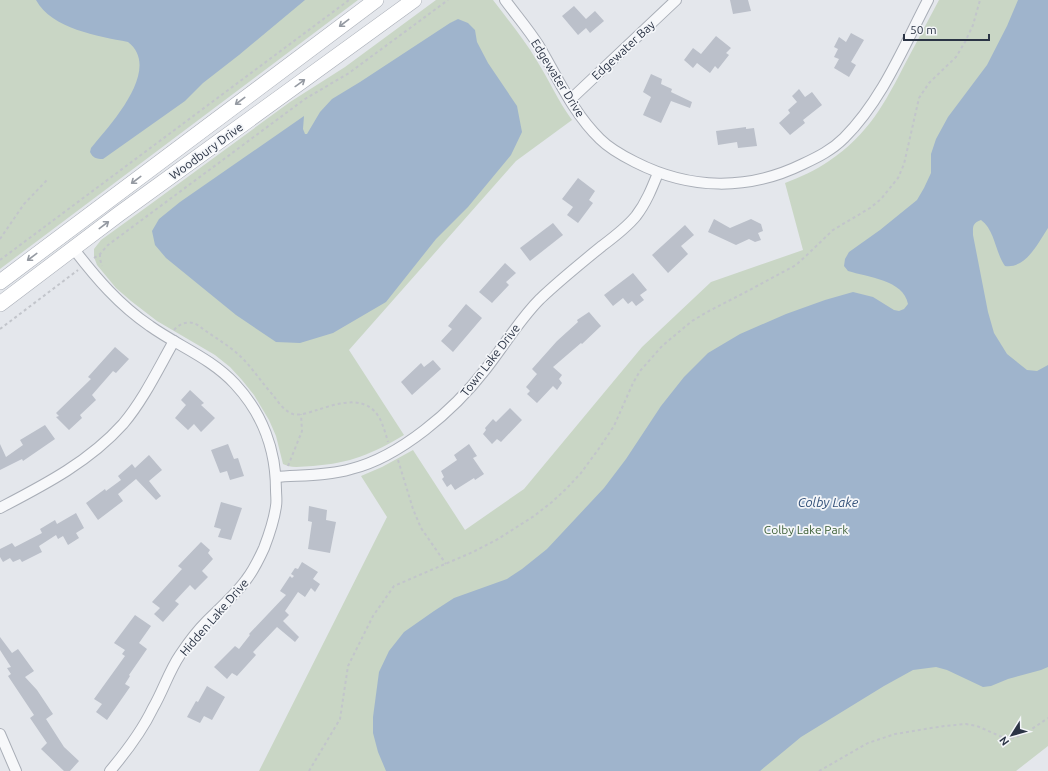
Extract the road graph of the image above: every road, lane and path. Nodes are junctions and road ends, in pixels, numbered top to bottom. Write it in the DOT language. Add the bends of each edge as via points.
graph roads {
  1 [pos="349,0"];
  2 [pos="376,0"];
  3 [pos="414,0"];
  4 [pos="448,0"];
  5 [pos="505,0"];
  6 [pos="676,0"];
  7 [pos="928,0"];
  8 [pos="980,0"];
  9 [pos="570,100"];
  10 [pos="658,173"];
  11 [pos="47,180"];
  12 [pos="0,239"];
  13 [pos="73,248"];
  14 [pos="0,260"];
  15 [pos="103,267"];
  16 [pos="72,273"];
  17 [pos="0,282"];
  18 [pos="0,304"];
  19 [pos="170,326"];
  20 [pos="0,329"];
  21 [pos="175,329"];
  22 [pos="171,339"];
  23 [pos="301,414"];
  24 [pos="388,441"];
  25 [pos="399,462"];
  26 [pos="276,477"];
  27 [pos="0,508"];
  28 [pos="446,564"];
  29 [pos="1048,718"];
  30 [pos="0,734"];
  31 [pos="16,771"];
  32 [pos="110,771"];
  33 [pos="309,771"];
  34 [pos="819,771"];
  1 -- 14 [label="path"];
  2 -- 17 [label="main road, Woodbury Drive, one-way"];
  13 -- 3 [label="main road, Woodbury Drive, one-way"];
  4 -- 15 [label="path" via="349,73 305,99 108,245 100,254"];
  5 -- 9 [label="street, Edgewater Drive" via="538,44"];
  6 -- 9 [label="street, Edgewater Bay"];
  7 -- 10 [label="street, Edgewater Drive" via="879,94 842,139 820,156 782,173 736,184 707,184"];
  8 -- 28 [label="path" via="973,25 956,57 929,82 919,98 904,164 898,178 881,199 833,230 796,265 692,321 662,346 633,382 614,426 581,473 567,488 534,516 498,539"];
  9 -- 10 [label="street, Edgewater Drive" via="601,139 621,155"];
  10 -- 26 [label="street, Town Lake Drive" via="646,202 635,217 537,302 470,389 424,430 394,451 351,470"];
  11 -- 12 [label="path" via="24,204"];
  13 -- 18 [label="main road, Woodbury Drive"];
  13 -- 22 [label="street, Hidden Lake Drive" via="97,279 121,303 151,328"];
  16 -- 20 [label="path"];
  19 -- 21 [label="path"];
  21 -- 22 [label="path"];
  21 -- 23 [label="path" via="187,323 200,326 238,354 284,408 294,414"];
  22 -- 26 [label="street, Hidden Lake Drive" via="216,367 249,401 268,437"];
  22 -- 27 [label="street" via="142,397 123,424 104,443 54,480"];
  23 -- 24 [label="path" via="338,403 362,404 376,413"];
  23 -- 26 [label="path" via="302,431 295,450 288,465"];
  25 -- 28 [label="path" via="421,528"];
  26 -- 32 [label="street, Hidden Lake Drive" via="276,506 270,533 260,557 247,580 189,641 138,735"];
  28 -- 33 [label="path" via="394,586 373,616 348,666 340,719"];
  29 -- 34 [label="path" via="1014,738 1002,737 966,724 895,734 868,743"];
  30 -- 31 [label="street"];
}
